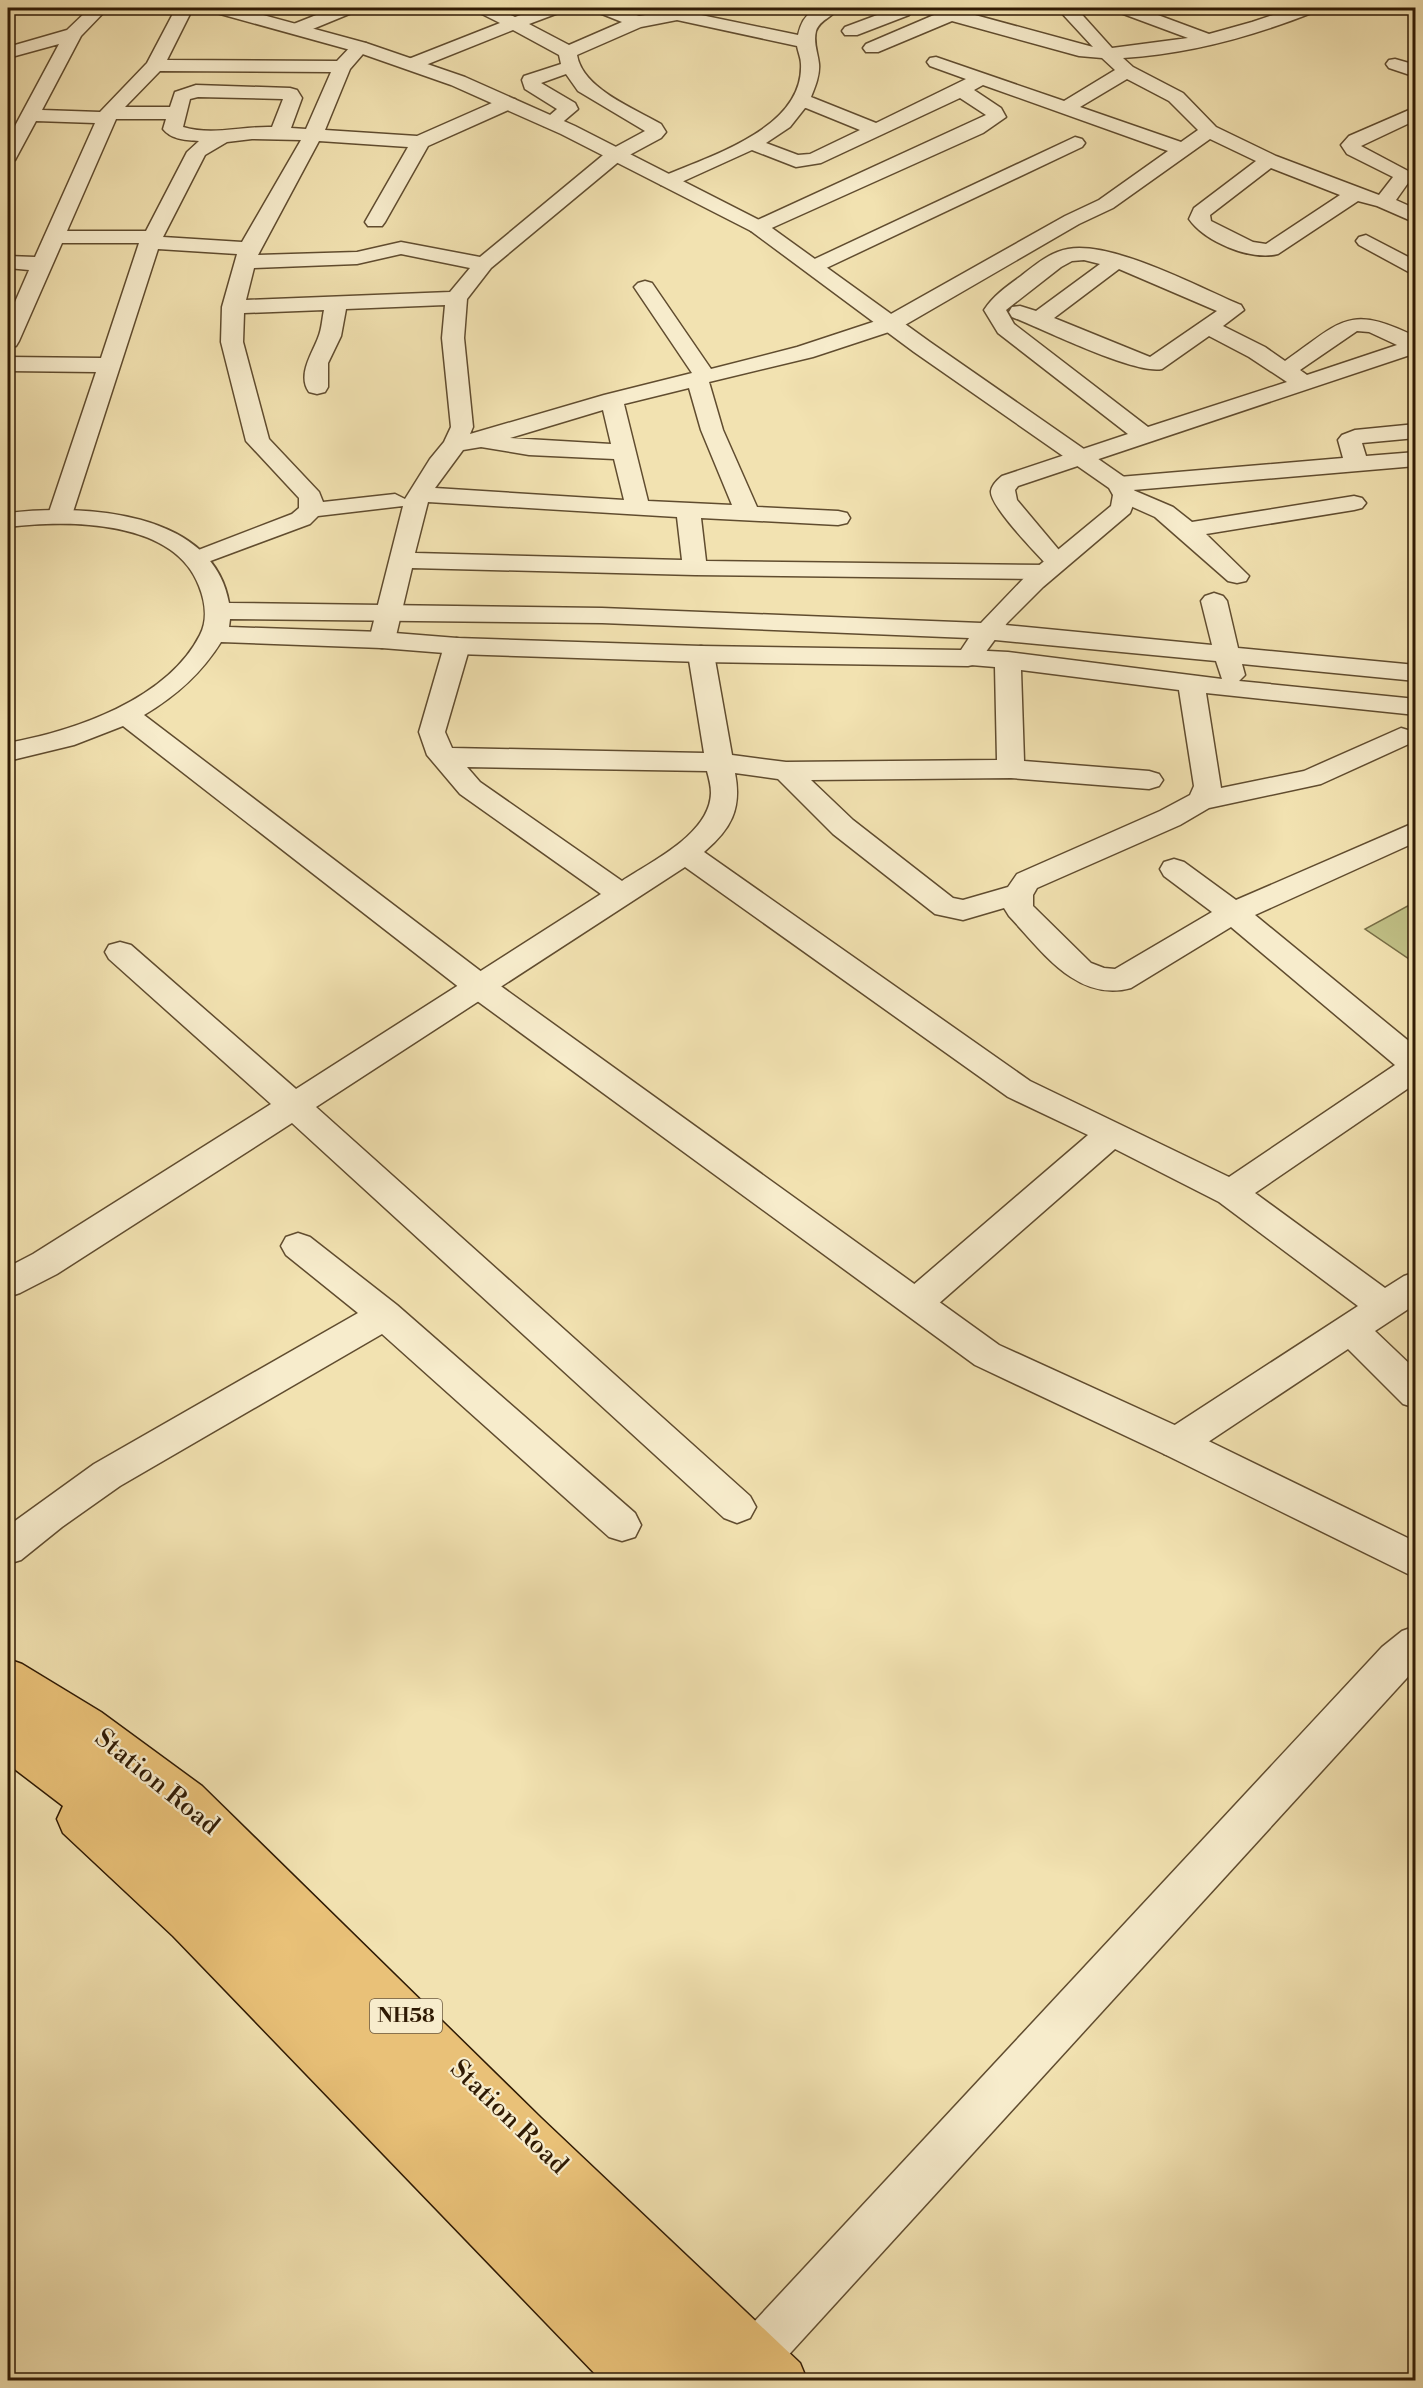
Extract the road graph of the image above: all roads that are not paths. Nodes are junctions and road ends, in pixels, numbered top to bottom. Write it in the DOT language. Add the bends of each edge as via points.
graph roads {
  1 [pos="99,8"];
  2 [pos="184,8"];
  3 [pos="219,8"];
  4 [pos="348,8"];
  5 [pos="484,8"];
  6 [pos="555,8"];
  7 [pos="603,8"];
  8 [pos="830,8"];
  9 [pos="914,8"];
  10 [pos="927,8"];
  11 [pos="1124,8"];
  12 [pos="1258,8"];
  13 [pos="1308,8"];
  14 [pos="1076,10"];
  15 [pos="744,11"];
  16 [pos="953,14"];
  17 [pos="1285,18"];
  18 [pos="637,22"];
  19 [pos="713,22"];
  20 [pos="517,24"];
  21 [pos="1108,26"];
  22 [pos="297,29"];
  23 [pos="851,31"];
  24 [pos="1129,33"];
  25 [pos="73,34"];
  26 [pos="1206,39"];
  27 [pos="805,42"];
  28 [pos="1171,46"];
  29 [pos="12,47"];
  30 [pos="360,47"];
  31 [pos="872,48"];
  32 [pos="1108,54"];
  33 [pos="568,59"];
  34 [pos="936,62"];
  35 [pos="412,64"];
  36 [pos="1395,64"];
  37 [pos="155,65"];
  38 [pos="342,67"];
  39 [pos="1127,71"];
  40 [pos="1416,72"];
  41 [pos="980,78"];
  42 [pos="961,90"];
  43 [pos="800,99"];
  44 [pos="508,103"];
  45 [pos="1065,108"];
  46 [pos="8,112"];
  47 [pos="176,113"];
  48 [pos="1416,113"];
  49 [pos="30,114"];
  50 [pos="108,115"];
  51 [pos="551,122"];
  52 [pos="877,130"];
  53 [pos="1209,131"];
  54 [pos="279,133"];
  55 [pos="313,135"];
  56 [pos="218,138"];
  57 [pos="420,142"];
  58 [pos="750,142"];
  59 [pos="1075,143"];
  60 [pos="1184,150"];
  61 [pos="615,155"];
  62 [pos="8,156"];
  63 [pos="1269,160"];
  64 [pos="1407,174"];
  65 [pos="668,181"];
  66 [pos="1355,194"];
  67 [pos="1384,202"];
  68 [pos="1416,217"];
  69 [pos="375,222"];
  70 [pos="758,227"];
  71 [pos="53,237"];
  72 [pos="151,239"];
  73 [pos="1366,241"];
  74 [pos="248,255"];
  75 [pos="8,262"];
  76 [pos="1116,262"];
  77 [pos="41,264"];
  78 [pos="484,264"];
  79 [pos="813,267"];
  80 [pos="1416,270"];
  81 [pos="645,287"];
  82 [pos="456,298"];
  83 [pos="336,303"];
  84 [pos="999,304"];
  85 [pos="233,307"];
  86 [pos="1038,319"];
  87 [pos="890,324"];
  88 [pos="1208,327"];
  89 [pos="8,341"];
  90 [pos="1416,346"];
  91 [pos="8,364"];
  92 [pos="109,365"];
  93 [pos="1295,376"];
  94 [pos="701,377"];
  95 [pos="317,387"];
  96 [pos="612,400"];
  97 [pos="1416,431"];
  98 [pos="1144,436"];
  99 [pos="479,440"];
  100 [pos="455,444"];
  101 [pos="625,452"];
  102 [pos="1080,457"];
  103 [pos="1415,459"];
  104 [pos="1356,464"];
  105 [pos="1122,490"];
  106 [pos="419,494"];
  107 [pos="395,501"];
  108 [pos="1354,504"];
  109 [pos="638,508"];
  110 [pos="688,509"];
  111 [pos="311,510"];
  112 [pos="747,512"];
  113 [pos="60,515"];
  114 [pos="838,518"];
  115 [pos="8,520"];
  116 [pos="1187,530"];
  117 [pos="197,559"];
  118 [pos="401,560"];
  119 [pos="1051,567"];
  120 [pos="695,568"];
  121 [pos="1237,576"];
  122 [pos="1214,601"];
  123 [pos="390,610"];
  124 [pos="216,622"];
  125 [pos="985,631"];
  126 [pos="382,640"];
  127 [pos="457,646"];
  128 [pos="701,654"];
  129 [pos="1227,655"];
  130 [pos="968,658"];
  131 [pos="1008,660"];
  132 [pos="1416,674"];
  133 [pos="1191,684"];
  134 [pos="1235,689"];
  135 [pos="1357,702"];
  136 [pos="1416,707"];
  137 [pos="127,716"];
  138 [pos="1408,742"];
  139 [pos="8,752"];
  140 [pos="441,755"];
  141 [pos="719,762"];
  142 [pos="1011,769"];
  143 [pos="786,771"];
  144 [pos="1149,780"];
  145 [pos="1201,801"];
  146 [pos="1416,831"];
  147 [pos="685,853"];
  148 [pos="1174,869"];
  149 [pos="1018,894"];
  150 [pos="622,895"];
  151 [pos="1233,913"];
  152 [pos="120,952"];
  153 [pos="480,987"];
  154 [pos="1416,1066"];
  155 [pos="293,1105"];
  156 [pos="1112,1133"];
  157 [pos="1232,1193"];
  158 [pos="298,1246"];
  159 [pos="8,1283"];
  160 [pos="1416,1286"];
  161 [pos="917,1302"];
  162 [pos="1385,1307"];
  163 [pos="385,1315"];
  164 [pos="1351,1330"];
  165 [pos="1416,1393"];
  166 [pos="1177,1443"];
  167 [pos="737,1507"];
  168 [pos="622,1525"];
  169 [pos="8,1548"];
  170 [pos="1416,1561"];
  171 [pos="1409,1659"];
  172 [pos="8,1677"];
  173 [pos="8,1707"];
  174 [pos="8,1741"];
  175 [pos="8,1766"];
  176 [pos="755,2372"];
  177 [pos="634,2380"];
  178 [pos="677,2380"];
  1 -- 25 [label="street"];
  2 -- 37 [label="street"];
  3 -- 22 [label="street"];
  4 -- 22 [label="street"];
  5 -- 20 [label="street"];
  6 -- 20 [label="street"];
  7 -- 18 [label="street"];
  8 -- 27 [label="street" via="816,14"];
  9 -- 23 [label="street"];
  10 -- 16 [label="street"];
  11 -- 26 [label="street"];
  12 -- 17 [label="street"];
  13 -- 17 [label="street"];
  14 -- 21 [label="street"];
  14 -- 32 [label="street"];
  15 -- 19 [label="street"];
  16 -- 31 [label="street"];
  16 -- 32 [label="street" via="1085,52"];
  17 -- 26 [label="street"];
  18 -- 19 [label="street" via="677,15"];
  18 -- 33 [label="street"];
  19 -- 27 [label="street"];
  20 -- 33 [label="street"];
  20 -- 35 [label="street"];
  22 -- 30 [label="street"];
  24 -- 28 [label="street"];
  25 -- 29 [label="street"];
  25 -- 49 [label="street"];
  26 -- 28 [label="street"];
  27 -- 43 [label="street" via="810,65"];
  28 -- 32 [label="street"];
  30 -- 35 [label="street"];
  30 -- 38 [label="street"];
  32 -- 39 [label="street"];
  33 -- 51 [label="street" via="530,83 568,106"];
  33 -- 61 [label="street" via="575,76 591,91 656,132"];
  34 -- 41 [label="street"];
  35 -- 44 [label="street"];
  36 -- 40 [label="street"];
  37 -- 38 [label="street"];
  37 -- 50 [label="street"];
  38 -- 55 [label="street"];
  39 -- 45 [label="street"];
  39 -- 53 [label="street" via="1176,96"];
  41 -- 42 [label="street"];
  41 -- 45 [label="street"];
  42 -- 52 [label="street"];
  42 -- 70 [label="street" via="997,117"];
  43 -- 52 [label="street"];
  43 -- 58 [label="street" via="792,114 774,130"];
  44 -- 51 [label="street"];
  44 -- 57 [label="street"];
  45 -- 60 [label="street"];
  46 -- 49 [label="street"];
  47 -- 50 [label="street"];
  47 -- 54 [label="street" via="182,96 190,92 287,93 292,98"];
  47 -- 56 [label="street" via="175,132"];
  48 -- 64 [label="street" via="1350,145"];
  49 -- 50 [label="street"];
  49 -- 62 [label="street"];
  50 -- 71 [label="street"];
  51 -- 61 [label="street"];
  52 -- 58 [label="street" via="805,161"];
  53 -- 60 [label="street"];
  53 -- 63 [label="street"];
  54 -- 55 [label="street"];
  54 -- 56 [label="street"];
  55 -- 57 [label="street"];
  55 -- 74 [label="street"];
  56 -- 72 [label="street" via="205,143 197,152"];
  57 -- 69 [label="street"];
  58 -- 65 [label="street"];
  59 -- 79 [label="street"];
  60 -- 87 [label="street" via="1106,204"];
  61 -- 65 [label="street"];
  61 -- 78 [label="street"];
  63 -- 66 [label="street"];
  63 -- 66 [label="street" via="1201,212 1199,219 1204,225 1253,249 1271,250"];
  64 -- 67 [label="street"];
  65 -- 70 [label="street"];
  66 -- 67 [label="street"];
  67 -- 68 [label="street"];
  70 -- 79 [label="street"];
  71 -- 72 [label="street"];
  71 -- 77 [label="street"];
  72 -- 74 [label="street"];
  72 -- 92 [label="street"];
  73 -- 80 [label="street"];
  74 -- 78 [label="street" via="357,258 401,248"];
  74 -- 85 [label="street"];
  75 -- 77 [label="street"];
  76 -- 84 [label="street" via="1090,254 1068,255"];
  76 -- 86 [label="street"];
  76 -- 88 [label="street" via="1233,310"];
  77 -- 89 [label="street"];
  78 -- 82 [label="street"];
  79 -- 87 [label="street"];
  81 -- 94 [label="street"];
  82 -- 83 [label="street"];
  82 -- 100 [label="street" via="453,338 462,426"];
  83 -- 85 [label="street"];
  83 -- 95 [label="street" via="330,336 317,363"];
  84 -- 86 [label="street"];
  84 -- 98 [label="street" via="995,310 1006,328"];
  85 -- 111 [label="street" via="232,342 258,441 311,497"];
  86 -- 88 [label="street" via="1147,364 1154,364"];
  87 -- 94 [label="street" via="805,352"];
  87 -- 102 [label="street"];
  88 -- 93 [label="street"];
  90 -- 93 [label="street"];
  90 -- 93 [label="street" via="1379,328 1359,324"];
  91 -- 92 [label="street"];
  92 -- 113 [label="street"];
  93 -- 98 [label="street"];
  94 -- 96 [label="street"];
  94 -- 112 [label="street" via="712,430"];
  96 -- 99 [label="street"];
  96 -- 101 [label="street"];
  97 -- 104 [label="street" via="1355,437 1349,444"];
  98 -- 102 [label="street"];
  99 -- 100 [label="street"];
  99 -- 101 [label="street" via="529,448"];
  100 -- 106 [label="street"];
  101 -- 109 [label="street"];
  102 -- 105 [label="street"];
  102 -- 119 [label="street" via="1010,481 1001,493"];
  103 -- 104 [label="street"];
  104 -- 105 [label="street"];
  105 -- 116 [label="street" via="1164,512"];
  105 -- 119 [label="street" via="1122,508"];
  106 -- 109 [label="street"];
  106 -- 118 [label="street"];
  107 -- 111 [label="street"];
  108 -- 116 [label="street"];
  109 -- 110 [label="street"];
  110 -- 112 [label="street"];
  110 -- 120 [label="street"];
  111 -- 117 [label="street" via="301,519"];
  112 -- 114 [label="street"];
  113 -- 115 [label="street"];
  113 -- 117 [label="street" via="116,520 163,535"];
  116 -- 121 [label="street"];
  117 -- 124 [label="street" via="214,583"];
  118 -- 120 [label="street"];
  118 -- 123 [label="street"];
  119 -- 120 [label="street"];
  119 -- 125 [label="street"];
  122 -- 129 [label="street"];
  123 -- 124 [label="street"];
  123 -- 125 [label="street" via="703,618"];
  123 -- 126 [label="street"];
  124 -- 126 [label="street"];
  124 -- 137 [label="street" via="182,678"];
  125 -- 129 [label="street"];
  125 -- 130 [label="street"];
  126 -- 127 [label="street"];
  127 -- 128 [label="street"];
  127 -- 140 [label="street" via="432,732"];
  128 -- 130 [label="street"];
  128 -- 141 [label="street"];
  129 -- 132 [label="street"];
  129 -- 134 [label="street"];
  130 -- 131 [label="street"];
  131 -- 133 [label="street"];
  131 -- 142 [label="street"];
  133 -- 134 [label="street"];
  133 -- 145 [label="street" via="1208,786"];
  134 -- 135 [label="street"];
  135 -- 136 [label="street"];
  135 -- 138 [label="street"];
  137 -- 139 [label="street" via="61,740"];
  137 -- 153 [label="street"];
  138 -- 145 [label="street" via="1311,778"];
  140 -- 141 [label="street"];
  140 -- 150 [label="street" via="470,788"];
  141 -- 143 [label="street"];
  141 -- 147 [label="street" via="726,793 722,815"];
  142 -- 143 [label="street"];
  142 -- 144 [label="street"];
  143 -- 149 [label="street" via="843,827 945,907 963,910"];
  145 -- 149 [label="street" via="1027,881"];
  146 -- 151 [label="street"];
  147 -- 150 [label="street"];
  147 -- 156 [label="street" via="1018,1089"];
  148 -- 151 [label="street"];
  149 -- 151 [label="street" via="1019,909 1080,971 1102,980 1120,980"];
  150 -- 153 [label="street"];
  151 -- 154 [label="street"];
  152 -- 155 [label="street"];
  153 -- 155 [label="street"];
  153 -- 161 [label="street"];
  154 -- 157 [label="street"];
  155 -- 159 [label="street" via="45,1264"];
  155 -- 167 [label="street"];
  156 -- 157 [label="street"];
  156 -- 161 [label="street"];
  157 -- 162 [label="street"];
  158 -- 163 [label="street"];
  160 -- 162 [label="street"];
  161 -- 166 [label="street" via="987,1355"];
  162 -- 164 [label="street"];
  163 -- 168 [label="street"];
  163 -- 169 [label="street" via="107,1475"];
  164 -- 165 [label="street"];
  164 -- 166 [label="street"];
  166 -- 170 [label="street"];
  171 -- 176 [label="street"];
  172 -- 176 [label="highway, Station Road / NH58" via="87,1725 188,1800 525,2134"];
  173 -- 176 [label="highway" via="93,1764 199,1848 544,2190"];
  174 -- 178 [label="highway" via="149,1851 192,1890 529,2223"];
  175 -- 177 [label="highway" via="77,1818 188,1921"];
}
